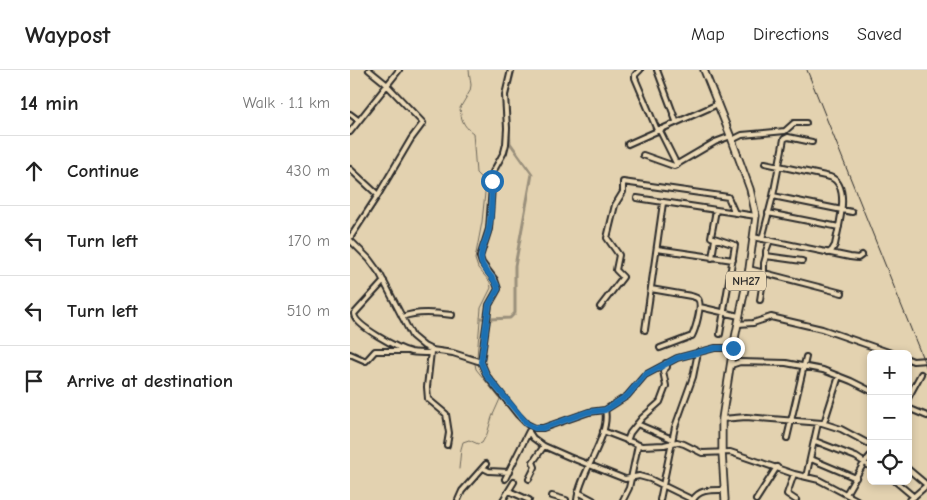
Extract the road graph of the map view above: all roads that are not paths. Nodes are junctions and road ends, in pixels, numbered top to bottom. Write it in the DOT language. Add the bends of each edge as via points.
graph roads {
  1 [pos="369,70"];
  2 [pos="399,70"];
  3 [pos="510,70"];
  4 [pos="640,70"];
  5 [pos="657,70"];
  6 [pos="704,70"];
  7 [pos="386,85"];
  8 [pos="718,104"];
  9 [pos="350,114"];
  10 [pos="358,120"];
  11 [pos="676,121"];
  12 [pos="806,123"];
  13 [pos="658,129"];
  14 [pos="350,132"];
  15 [pos="732,138"];
  16 [pos="812,142"];
  17 [pos="628,144"];
  18 [pos="643,155"];
  19 [pos="765,163"];
  20 [pos="677,166"];
  21 [pos="779,166"];
  22 [pos="350,169"];
  23 [pos="378,195"];
  24 [pos="773,196"];
  25 [pos="637,198"];
  26 [pos="663,203"];
  27 [pos="716,210"];
  28 [pos="841,211"];
  29 [pos="852,212"];
  30 [pos="735,213"];
  31 [pos="768,213"];
  32 [pos="756,216"];
  33 [pos="839,227"];
  34 [pos="753,237"];
  35 [pos="762,238"];
  36 [pos="350,239"];
  37 [pos="715,239"];
  38 [pos="770,240"];
  39 [pos="657,249"];
  40 [pos="828,253"];
  41 [pos="862,255"];
  42 [pos="766,256"];
  43 [pos="712,258"];
  44 [pos="733,260"];
  45 [pos="802,261"];
  46 [pos="748,270"];
  47 [pos="764,274"];
  48 [pos="384,281"];
  49 [pos="651,289"];
  50 [pos="842,294"];
  51 [pos="760,300"];
  52 [pos="600,307"];
  53 [pos="700,307"];
  54 [pos="724,313"];
  55 [pos="452,315"];
  56 [pos="402,316"];
  57 [pos="739,316"];
  58 [pos="738,324"];
  59 [pos="645,330"];
  60 [pos="720,334"];
  61 [pos="660,348"];
  62 [pos="733,348"];
  63 [pos="882,350"];
  64 [pos="408,351"];
  65 [pos="431,352"];
  66 [pos="698,352"];
  67 [pos="350,354"];
  68 [pos="806,357"];
  69 [pos="912,360"];
  70 [pos="927,360"];
  71 [pos="479,361"];
  72 [pos="666,363"];
  73 [pos="731,365"];
  74 [pos="804,366"];
  75 [pos="922,374"];
  76 [pos="839,376"];
  77 [pos="867,389"];
  78 [pos="910,395"];
  79 [pos="605,410"];
  80 [pos="912,410"];
  81 [pos="927,416"];
  82 [pos="722,419"];
  83 [pos="791,420"];
  84 [pos="818,422"];
  85 [pos="824,423"];
  86 [pos="637,424"];
  87 [pos="532,426"];
  88 [pos="603,431"];
  89 [pos="528,432"];
  90 [pos="787,438"];
  91 [pos="672,440"];
  92 [pos="627,441"];
  93 [pos="815,441"];
  94 [pos="867,443"];
  95 [pos="447,444"];
  96 [pos="638,445"];
  97 [pos="544,446"];
  98 [pos="722,452"];
  99 [pos="811,459"];
  100 [pos="867,460"];
  101 [pos="864,463"];
  102 [pos="590,464"];
  103 [pos="867,465"];
  104 [pos="777,467"];
  105 [pos="509,472"];
  106 [pos="912,472"];
  107 [pos="794,474"];
  108 [pos="806,477"];
  109 [pos="630,478"];
  110 [pos="856,478"];
  111 [pos="529,479"];
  112 [pos="505,480"];
  113 [pos="514,482"];
  114 [pos="899,485"];
  115 [pos="927,485"];
  116 [pos="664,486"];
  117 [pos="724,490"];
  118 [pos="509,491"];
  119 [pos="578,492"];
  120 [pos="846,494"];
  121 [pos="552,496"];
  122 [pos="914,497"];
  123 [pos="458,500"];
  124 [pos="503,500"];
  125 [pos="529,500"];
  126 [pos="566,500"];
  127 [pos="577,500"];
  128 [pos="592,500"];
  129 [pos="623,500"];
  130 [pos="660,500"];
  131 [pos="693,500"];
  132 [pos="725,500"];
  133 [pos="756,500"];
  134 [pos="796,500"];
  135 [pos="857,500"];
  136 [pos="910,500"];
  1 -- 7 [label="street"];
  2 -- 7 [label="street"];
  3 -- 71 [label="street" via="504,95 506,144 494,172 489,229 480,257 498,289 489,305"];
  4 -- 13 [label="street" via="635,78"];
  5 -- 11 [label="street"];
  6 -- 8 [label="highway, NH27"];
  7 -- 10 [label="street"];
  7 -- 23 [label="street" via="423,123"];
  8 -- 11 [label="street"];
  8 -- 15 [label="highway, NH27"];
  9 -- 10 [label="street"];
  10 -- 14 [label="street"];
  11 -- 13 [label="street"];
  12 -- 15 [label="street" via="794,123 785,131"];
  13 -- 17 [label="street"];
  13 -- 20 [label="street"];
  15 -- 20 [label="street" via="715,142"];
  15 -- 32 [label="highway, NH27"];
  16 -- 21 [label="street" via="785,138"];
  18 -- 20 [label="street"];
  19 -- 21 [label="street"];
  21 -- 24 [label="street"];
  21 -- 28 [label="street" via="836,179 843,195"];
  22 -- 23 [label="street"];
  23 -- 36 [label="street"];
  24 -- 28 [label="street"];
  24 -- 31 [label="street"];
  25 -- 26 [label="street"];
  26 -- 27 [label="street"];
  26 -- 39 [label="street"];
  27 -- 30 [label="street"];
  27 -- 37 [label="street" via="711,235"];
  28 -- 29 [label="street"];
  28 -- 33 [label="street"];
  30 -- 32 [label="street"];
  30 -- 52 [label="street" via="728,197 623,182 623,192 607,238 619,256 616,270 623,277"];
  31 -- 33 [label="street"];
  31 -- 35 [label="street"];
  32 -- 34 [label="highway, NH27"];
  33 -- 40 [label="street" via="834,248"];
  34 -- 35 [label="street"];
  34 -- 46 [label="highway, NH27"];
  35 -- 38 [label="street"];
  36 -- 48 [label="street"];
  37 -- 43 [label="street"];
  37 -- 44 [label="street" via="735,245"];
  38 -- 40 [label="street"];
  38 -- 42 [label="street"];
  39 -- 43 [label="street"];
  39 -- 49 [label="street"];
  40 -- 41 [label="street" via="858,258"];
  42 -- 45 [label="street"];
  42 -- 47 [label="street"];
  43 -- 44 [label="street"];
  44 -- 54 [label="street"];
  46 -- 47 [label="street"];
  46 -- 57 [label="highway, NH27"];
  47 -- 50 [label="street"];
  47 -- 51 [label="street"];
  48 -- 56 [label="street"];
  48 -- 64 [label="street" via="354,317 370,332"];
  49 -- 53 [label="street" via="696,297"];
  49 -- 59 [label="street"];
  53 -- 54 [label="street"];
  53 -- 61 [label="street" via="692,336"];
  54 -- 57 [label="street"];
  54 -- 60 [label="street"];
  55 -- 56 [label="street" via="411,313"];
  56 -- 65 [label="street" via="412,336"];
  57 -- 58 [label="highway, NH27"];
  58 -- 62 [label="highway, NH27"];
  58 -- 63 [label="street" via="771,317 822,329"];
  62 -- 66 [label="street"];
  62 -- 73 [label="highway, NH27"];
  64 -- 65 [label="street"];
  64 -- 67 [label="street" via="375,351 366,361"];
  65 -- 71 [label="street" via="453,353"];
  65 -- 95 [label="street" via="428,399 446,414"];
  66 -- 72 [label="street"];
  66 -- 91 [label="street"];
  68 -- 74 [label="street"];
  69 -- 70 [label="street"];
  71 -- 87 [label="street" via="518,415"];
  72 -- 79 [label="street" via="645,375 627,396"];
  72 -- 86 [label="street" via="663,371 666,386 660,402"];
  73 -- 74 [label="street" via="740,362"];
  73 -- 82 [label="highway, NH27"];
  74 -- 76 [label="street"];
  74 -- 83 [label="street"];
  75 -- 78 [label="street"];
  76 -- 77 [label="street"];
  76 -- 85 [label="street"];
  79 -- 87 [label="street" via="588,412 543,428"];
  79 -- 88 [label="street" via="607,419"];
  80 -- 81 [label="street"];
  82 -- 83 [label="street"];
  82 -- 98 [label="highway, NH27"];
  83 -- 84 [label="street"];
  83 -- 90 [label="street"];
  84 -- 85 [label="street"];
  84 -- 93 [label="street"];
  85 -- 94 [label="street" via="841,428"];
  86 -- 91 [label="street"];
  86 -- 92 [label="street"];
  87 -- 89 [label="street"];
  88 -- 92 [label="street"];
  88 -- 102 [label="street"];
  89 -- 97 [label="street"];
  89 -- 105 [label="street"];
  91 -- 96 [label="street" via="664,445"];
  91 -- 98 [label="street" via="702,454"];
  91 -- 116 [label="street"];
  92 -- 96 [label="street"];
  93 -- 99 [label="street"];
  93 -- 101 [label="street"];
  96 -- 109 [label="street"];
  97 -- 102 [label="street"];
  97 -- 111 [label="street" via="533,462 535,467"];
  98 -- 104 [label="street"];
  98 -- 117 [label="highway, NH27"];
  99 -- 108 [label="street"];
  99 -- 110 [label="street"];
  100 -- 101 [label="street"];
  101 -- 103 [label="street"];
  101 -- 110 [label="street"];
  102 -- 109 [label="street" via="619,477"];
  102 -- 119 [label="street"];
  104 -- 107 [label="street"];
  104 -- 133 [label="street"];
  105 -- 112 [label="street"];
  105 -- 123 [label="street" via="489,471 484,466"];
  106 -- 115 [label="street"];
  107 -- 108 [label="street"];
  107 -- 134 [label="street" via="787,494"];
  108 -- 120 [label="street"];
  109 -- 116 [label="street" via="639,476"];
  109 -- 129 [label="street"];
  110 -- 120 [label="street"];
  113 -- 118 [label="street"];
  114 -- 122 [label="street"];
  115 -- 122 [label="street"];
  116 -- 130 [label="street"];
  116 -- 131 [label="street"];
  117 -- 131 [label="street" via="700,492"];
  117 -- 132 [label="highway, NH27"];
  118 -- 124 [label="street"];
  118 -- 125 [label="street"];
  119 -- 127 [label="street"];
  119 -- 128 [label="street"];
  120 -- 135 [label="street"];
  121 -- 126 [label="street"];
  122 -- 136 [label="street"];
}
